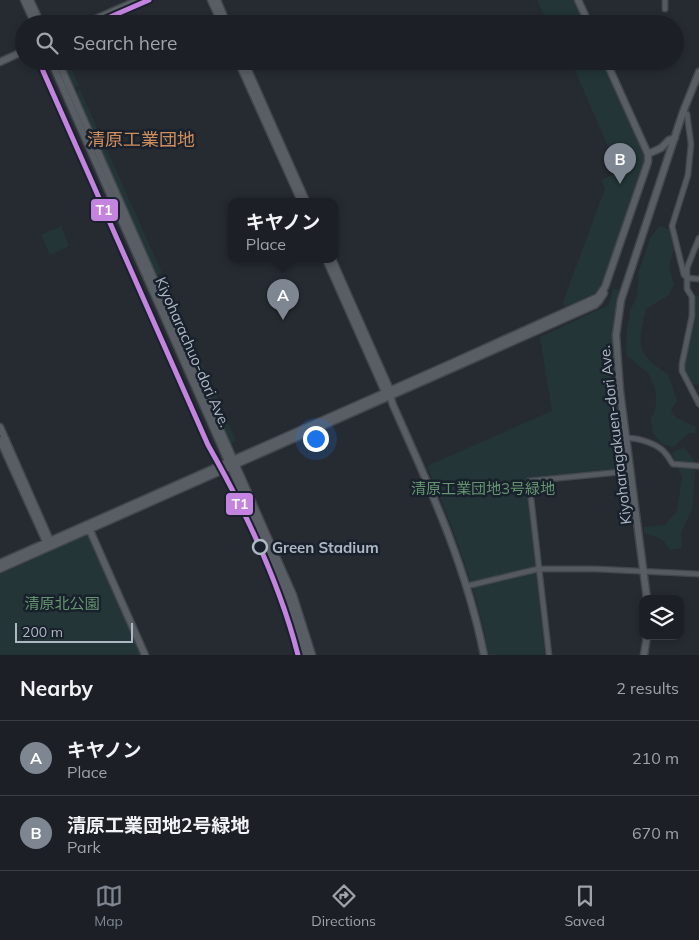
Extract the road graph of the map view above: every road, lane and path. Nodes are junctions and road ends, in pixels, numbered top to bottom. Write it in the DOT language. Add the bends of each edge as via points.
graph roads {
  1 [pos="24,0"];
  2 [pos="30,0"];
  3 [pos="139,0"];
  4 [pos="211,0"];
  5 [pos="218,0"];
  6 [pos="578,0"];
  7 [pos="665,0"];
  8 [pos="665,8"];
  9 [pos="31,15"];
  10 [pos="37,15"];
  11 [pos="105,15"];
  12 [pos="218,15"];
  13 [pos="224,15"];
  14 [pos="585,15"];
  15 [pos="15,55"];
  16 [pos="0,62"];
  17 [pos="55,70"];
  18 [pos="62,70"];
  19 [pos="242,70"];
  20 [pos="248,70"];
  21 [pos="610,70"];
  22 [pos="699,72"];
  23 [pos="683,112"];
  24 [pos="675,138"];
  25 [pos="648,154"];
  26 [pos="300,198"];
  27 [pos="305,198"];
  28 [pos="699,238"];
  29 [pos="328,263"];
  30 [pos="334,263"];
  31 [pos="688,278"];
  32 [pos="699,279"];
  33 [pos="388,392"];
  34 [pos="699,404"];
  35 [pos="0,427"];
  36 [pos="627,438"];
  37 [pos="0,440"];
  38 [pos="233,463"];
  39 [pos="699,466"];
  40 [pos="631,471"];
  41 [pos="88,527"];
  42 [pos="49,544"];
  43 [pos="0,563"];
  44 [pos="0,569"];
  45 [pos="538,569"];
  46 [pos="645,571"];
  47 [pos="699,574"];
  48 [pos="467,586"];
  49 [pos="647,595"];
  50 [pos="646,640"];
  51 [pos="145,655"];
  52 [pos="306,655"];
  53 [pos="312,655"];
  54 [pos="484,655"];
  55 [pos="549,655"];
  56 [pos="644,655"];
  1 -- 9 [label="street"];
  2 -- 10 [label="street"];
  3 -- 11 [label="street"];
  4 -- 12 [label="street"];
  5 -- 13 [label="street"];
  6 -- 14 [label="street"];
  7 -- 8 [label="street"];
  15 -- 16 [label="street"];
  17 -- 38 [label="street, Kiyoharachuo-dori Ave."];
  18 -- 38 [label="street, Kiyoharachuo-dori Ave."];
  19 -- 26 [label="street"];
  20 -- 27 [label="street"];
  21 -- 25 [label="street"];
  22 -- 23 [label="street, Kiyoharagakuen-dori Ave."];
  23 -- 24 [label="street, Kiyoharagakuen-dori Ave."];
  23 -- 31 [label="street" via="687,114 691,144 686,183 672,226 684,275"];
  24 -- 25 [label="street"];
  24 -- 36 [label="street, Kiyoharagakuen-dori Ave." via="622,300 616,335"];
  25 -- 33 [label="street" via="601,299 595,305"];
  28 -- 31 [label="street" via="687,268"];
  29 -- 33 [label="street"];
  30 -- 33 [label="street"];
  31 -- 32 [label="street"];
  31 -- 34 [label="street" via="692,316 682,371"];
  33 -- 38 [label="street"];
  33 -- 48 [label="street" via="447,527"];
  35 -- 42 [label="street"];
  36 -- 39 [label="street" via="659,448 673,464"];
  36 -- 40 [label="street, Kiyoharagakuen-dori Ave."];
  37 -- 42 [label="street"];
  38 -- 41 [label="street"];
  38 -- 52 [label="street, Kiyoharachuo-dori Ave." via="289,599"];
  38 -- 53 [label="street, Kiyoharachuo-dori Ave." via="293,595"];
  40 -- 45 [label="street" via="528,481"];
  40 -- 46 [label="street, Kiyoharagakuen-dori Ave."];
  41 -- 42 [label="street"];
  41 -- 51 [label="street"];
  42 -- 43 [label="street"];
  42 -- 44 [label="street"];
  45 -- 46 [label="street"];
  45 -- 48 [label="street"];
  45 -- 55 [label="street"];
  46 -- 47 [label="street"];
  46 -- 49 [label="street, Kiyoharagakuen-dori Ave."];
  48 -- 54 [label="street"];
  50 -- 56 [label="street"];
}
